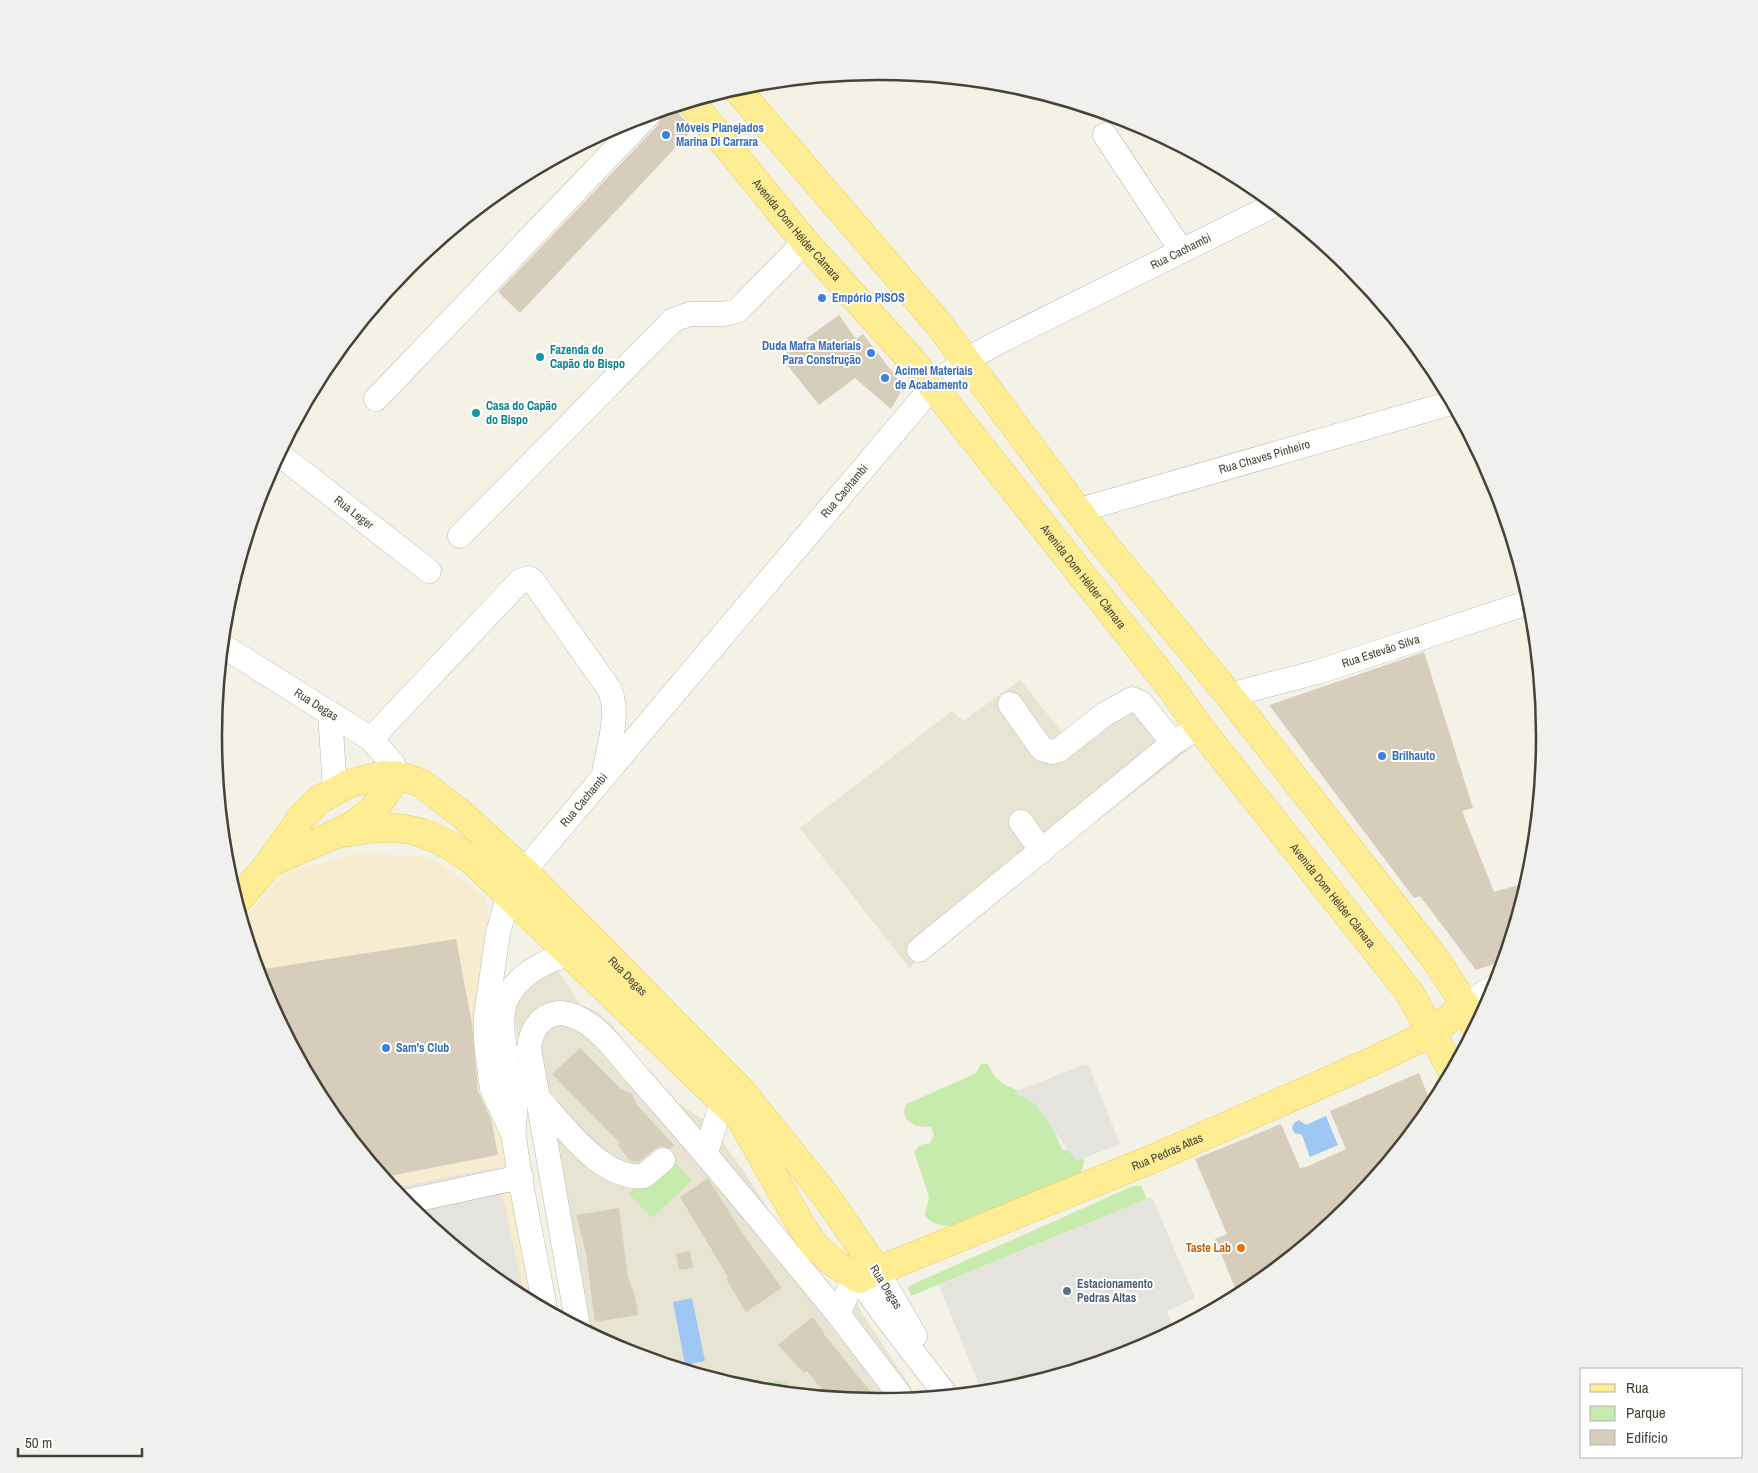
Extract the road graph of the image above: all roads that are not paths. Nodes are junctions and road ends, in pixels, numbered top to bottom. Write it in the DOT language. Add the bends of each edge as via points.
graph roads {
  1 [pos="742,95"];
  2 [pos="695,107"];
  3 [pos="637,127"];
  4 [pos="1106,135"];
  5 [pos="1267,207"];
  6 [pos="805,242"];
  7 [pos="1181,250"];
  8 [pos="966,360"];
  9 [pos="933,386"];
  10 [pos="376,399"];
  11 [pos="1446,405"];
  12 [pos="284,458"];
  13 [pos="1028,505"];
  14 [pos="1080,510"];
  15 [pos="460,536"];
  16 [pos="429,571"];
  17 [pos="1522,605"];
  18 [pos="228,649"];
  19 [pos="1169,685"];
  20 [pos="1229,696"];
  21 [pos="1010,704"];
  22 [pos="1143,706"];
  23 [pos="330,713"];
  24 [pos="1199,727"];
  25 [pos="371,739"];
  26 [pos="1173,743"];
  27 [pos="396,775"];
  28 [pos="604,776"];
  29 [pos="334,790"];
  30 [pos="1021,822"];
  31 [pos="333,835"];
  32 [pos="1042,851"];
  33 [pos="268,865"];
  34 [pos="524,871"];
  35 [pos="242,894"];
  36 [pos="509,894"];
  37 [pos="919,950"];
  38 [pos="570,953"];
  39 [pos="1470,1016"];
  40 [pos="1433,1032"];
  41 [pos="1449,1064"];
  42 [pos="538,1098"];
  43 [pos="722,1102"];
  44 [pos="514,1134"];
  45 [pos="704,1150"];
  46 [pos="662,1160"];
  47 [pos="521,1177"];
  48 [pos="414,1200"];
  49 [pos="868,1276"];
  50 [pos="543,1300"];
  51 [pos="838,1314"];
  52 [pos="577,1319"];
  53 [pos="943,1390"];
  54 [pos="898,1393"];
  1 -- 8 [label="main road"];
  2 -- 6 [label="main road, Avenida Dom Hélder Câmara"];
  3 -- 10 [label="street"];
  4 -- 7 [label="street"];
  5 -- 7 [label="street, Rua Cachambi"];
  6 -- 9 [label="main road, Avenida Dom Hélder Câmara"];
  6 -- 15 [label="street" via="737,311 690,314 673,320"];
  7 -- 8 [label="street, Rua Cachambi"];
  8 -- 9 [label="street, Rua Cachambi"];
  8 -- 14 [label="main road"];
  9 -- 13 [label="main road, Avenida Dom Hélder Câmara"];
  9 -- 28 [label="street, Rua Cachambi"];
  11 -- 14 [label="street, Rua Chaves Pinheiro"];
  12 -- 16 [label="street, Rua Leger"];
  13 -- 14 [label="main road" via="1040,514 1052,516"];
  13 -- 19 [label="main road, Avenida Dom Hélder Câmara"];
  14 -- 20 [label="main road" via="1097,536"];
  17 -- 20 [label="street, Rua Estevão Silva" via="1318,672"];
  18 -- 23 [label="street, Rua Degas"];
  19 -- 22 [label="street"];
  19 -- 24 [label="main road, Avenida Dom Hélder Câmara"];
  20 -- 39 [label="main road" via="1436,960"];
  21 -- 22 [label="street" via="1042,749 1052,752 1127,701 1132,699"];
  22 -- 26 [label="street"];
  23 -- 25 [label="street, Rua Degas"];
  23 -- 29 [label="street"];
  24 -- 26 [label="street"];
  24 -- 40 [label="main road, Avenida Dom Hélder Câmara" via="1409,992"];
  25 -- 27 [label="street, Rua Degas" via="393,764"];
  25 -- 28 [label="street" via="520,581 529,578 610,690 614,722"];
  26 -- 32 [label="street"];
  27 -- 29 [label="main road" via="361,779"];
  27 -- 31 [label="main road" via="372,812 350,828"];
  27 -- 34 [label="main road, Rua Degas" via="420,783 436,793"];
  28 -- 34 [label="street, Rua Cachambi"];
  29 -- 33 [label="main road" via="301,818"];
  30 -- 32 [label="street"];
  31 -- 33 [label="main road"];
  31 -- 36 [label="main road, Rua Degas" via="386,826 432,836 473,861"];
  32 -- 37 [label="street"];
  33 -- 35 [label="main road"];
  34 -- 36 [label="street, Rua Cachambi"];
  34 -- 49 [label="main road, Rua Degas" via="752,1103 826,1196"];
  36 -- 38 [label="main road, Rua Degas"];
  36 -- 44 [label="street, Rua Cachambi" via="498,933 489,988 486,1042 492,1089"];
  38 -- 43 [label="main road, Rua Degas"];
  38 -- 44 [label="street" via="535,969 514,987 507,999 503,1027 515,1102"];
  39 -- 40 [label="main road, Rua Pedras Altas"];
  40 -- 41 [label="main road, Avenida Dom Hélder Câmara"];
  40 -- 49 [label="main road, Rua Pedras Altas" via="1182,1146"];
  42 -- 45 [label="street" via="530,1048 531,1034 551,1015 565,1013 577,1017 599,1034"];
  42 -- 46 [label="street" via="586,1150 612,1171 644,1176"];
  42 -- 52 [label="street"];
  43 -- 45 [label="street"];
  43 -- 49 [label="main road, Rua Degas" via="742,1120 815,1246 834,1264"];
  44 -- 47 [label="street"];
  45 -- 51 [label="street"];
  47 -- 48 [label="street"];
  47 -- 50 [label="street"];
  49 -- 51 [label="street" via="848,1292"];
  49 -- 53 [label="street, Rua Degas" via="882,1312"];
  51 -- 54 [label="street"];
}
